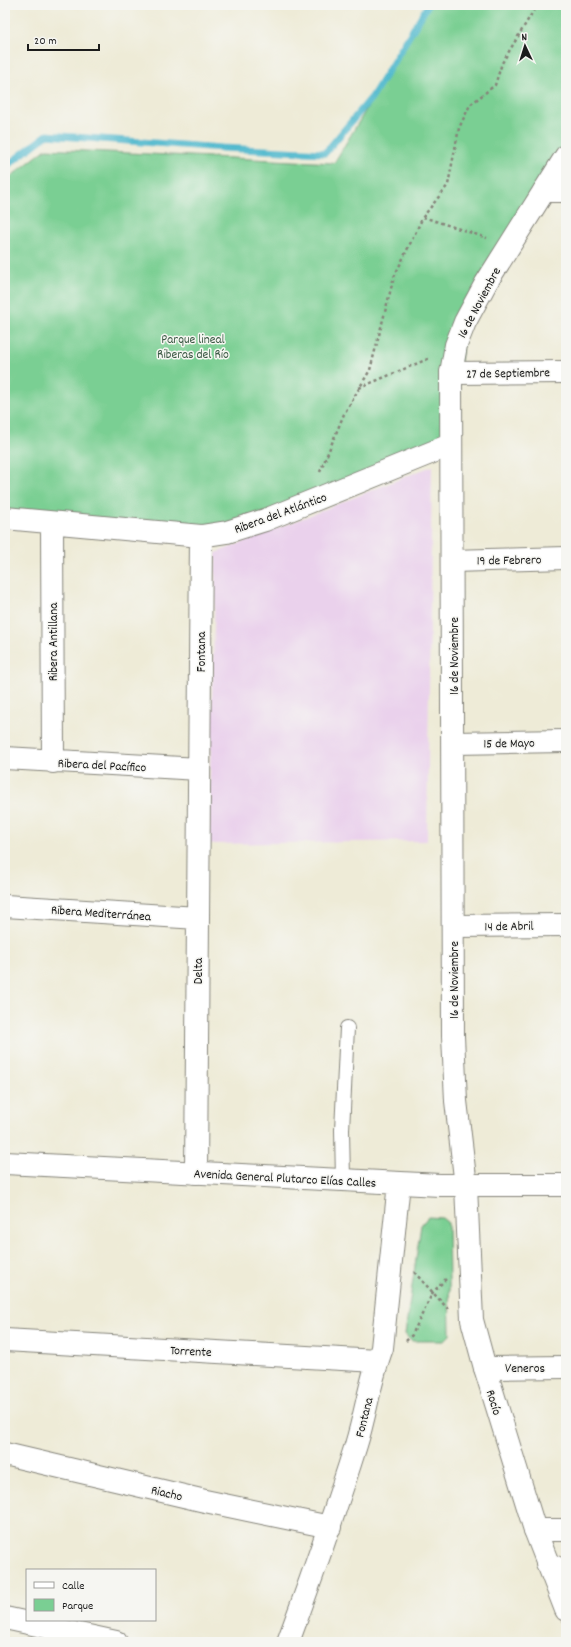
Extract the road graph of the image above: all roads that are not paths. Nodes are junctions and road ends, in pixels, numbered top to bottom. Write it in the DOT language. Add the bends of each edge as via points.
graph roads {
  1 [pos="566,156"];
  2 [pos="544,191"];
  3 [pos="566,191"];
  4 [pos="566,372"];
  5 [pos="451,373"];
  6 [pos="450,445"];
  7 [pos="5,518"];
  8 [pos="52,523"];
  9 [pos="201,536"];
  10 [pos="566,558"];
  11 [pos="452,561"];
  12 [pos="566,741"];
  13 [pos="453,743"];
  14 [pos="5,758"];
  15 [pos="53,762"];
  16 [pos="199,769"];
  17 [pos="5,906"];
  18 [pos="198,918"];
  19 [pos="566,924"];
  20 [pos="453,926"];
  21 [pos="347,1028"];
  22 [pos="5,1163"];
  23 [pos="196,1173"];
  24 [pos="343,1180"];
  25 [pos="399,1183"];
  26 [pos="566,1185"];
  27 [pos="466,1186"];
  28 [pos="5,1340"];
  29 [pos="379,1354"];
  30 [pos="566,1367"];
  31 [pos="485,1368"];
  32 [pos="5,1454"];
  33 [pos="330,1526"];
  34 [pos="535,1530"];
  35 [pos="566,1530"];
  36 [pos="556,1567"];
  37 [pos="566,1610"];
  38 [pos="5,1618"];
  39 [pos="116,1642"];
  40 [pos="288,1642"];
  1 -- 2 [label="street, 16 de Noviembre"];
  2 -- 3 [label="street"];
  2 -- 5 [label="street, 16 de Noviembre" via="486,282 456,345"];
  4 -- 5 [label="street, 27 de Septiembre"];
  5 -- 6 [label="street, 16 de Noviembre"];
  6 -- 9 [label="street, Ribera del Atlántico" via="264,520 227,532"];
  6 -- 11 [label="street, 16 de Noviembre"];
  7 -- 8 [label="street, Ribera del Atlántico"];
  8 -- 9 [label="street, Ribera del Atlántico"];
  8 -- 15 [label="street, Ribera Antillana"];
  9 -- 16 [label="street, Fontana"];
  10 -- 11 [label="street, 19 de Febrero"];
  11 -- 13 [label="street, 16 de Noviembre"];
  12 -- 13 [label="street, 15 de Mayo"];
  13 -- 20 [label="street, 16 de Noviembre"];
  14 -- 15 [label="street, Ribera del Pacífico"];
  15 -- 16 [label="street, Ribera del Pacífico"];
  16 -- 18 [label="street, Delta"];
  17 -- 18 [label="street, Ribera Mediterránea"];
  18 -- 23 [label="street, Delta"];
  19 -- 20 [label="street, 14 de Abril"];
  20 -- 27 [label="street, 16 de Noviembre" via="456,1101"];
  21 -- 24 [label="lane" via="342,1130"];
  22 -- 23 [label="street, Avenida General Plutarco Elías Calles"];
  23 -- 24 [label="street, Avenida General Plutarco Elías Calles"];
  24 -- 25 [label="street, Avenida General Plutarco Elías Calles"];
  25 -- 27 [label="street, Avenida General Plutarco Elías Calles"];
  25 -- 29 [label="street, Fontana"];
  26 -- 27 [label="street, Avenida General Plutarco Elías Calles"];
  27 -- 31 [label="street, Rocío" via="472,1320"];
  28 -- 29 [label="street, Torrente"];
  29 -- 33 [label="street, Fontana" via="357,1444"];
  30 -- 31 [label="street, Veneros"];
  31 -- 34 [label="street, Rocío"];
  32 -- 33 [label="street, Riacho" via="205,1501"];
  33 -- 40 [label="street, Fontana"];
  34 -- 35 [label="street"];
  34 -- 36 [label="street, Rocío"];
  36 -- 37 [label="street, Rocío"];
  38 -- 39 [label="street"];
}
